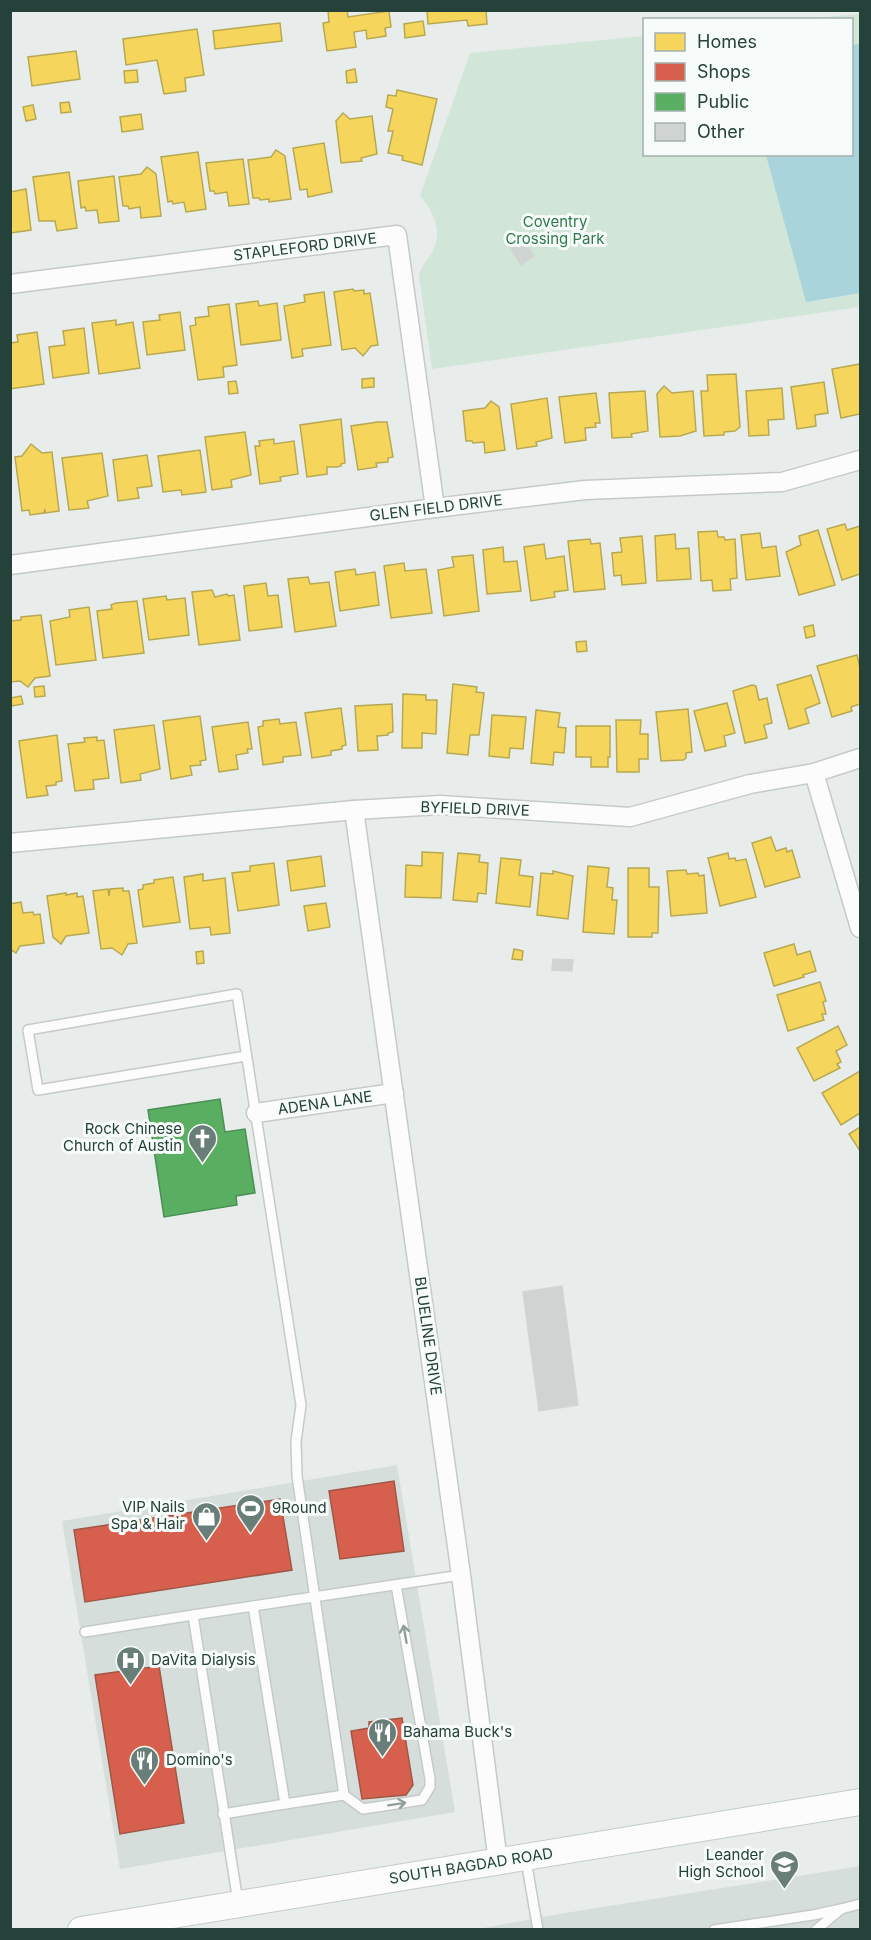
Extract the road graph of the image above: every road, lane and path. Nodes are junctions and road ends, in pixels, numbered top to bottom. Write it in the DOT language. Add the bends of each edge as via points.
graph roads {
  1 [pos="10,284"];
  2 [pos="861,460"];
  3 [pos="435,508"];
  4 [pos="10,565"];
  5 [pos="861,758"];
  6 [pos="814,773"];
  7 [pos="354,810"];
  8 [pos="10,843"];
  9 [pos="861,928"];
  10 [pos="246,1056"];
  11 [pos="394,1093"];
  12 [pos="256,1113"];
  13 [pos="461,1575"];
  14 [pos="396,1585"];
  15 [pos="315,1597"];
  16 [pos="253,1606"];
  17 [pos="193,1615"];
  18 [pos="85,1632"];
  19 [pos="344,1795"];
  20 [pos="861,1802"];
  21 [pos="285,1804"];
  22 [pos="223,1814"];
  23 [pos="526,1857"];
  24 [pos="498,1862"];
  25 [pos="238,1904"];
  26 [pos="861,1904"];
  27 [pos="841,1909"];
  28 [pos="744,1927"];
  29 [pos="81,1929"];
  30 [pos="538,1929"];
  31 [pos="714,1929"];
  32 [pos="816,1929"];
  1 -- 3 [label="street, STAPLEFORD DRIVE" via="397,235"];
  2 -- 3 [label="street, GLEN FIELD DRIVE" via="782,482 585,490"];
  3 -- 4 [label="street, GLEN FIELD DRIVE"];
  5 -- 6 [label="street, BYFIELD DRIVE"];
  6 -- 7 [label="street, BYFIELD DRIVE" via="750,784 630,817 440,805"];
  6 -- 9 [label="street"];
  7 -- 8 [label="street, BYFIELD DRIVE"];
  7 -- 11 [label="street, BLUELINE DRIVE"];
  10 -- 10 [label="lane" via="237,994 28,1029 38,1090"];
  10 -- 12 [label="lane"];
  11 -- 12 [label="street, ADENA LANE"];
  11 -- 13 [label="street, BLUELINE DRIVE"];
  12 -- 15 [label="lane" via="301,1405 297,1476"];
  13 -- 14 [label="lane"];
  13 -- 24 [label="street, BLUELINE DRIVE"];
  14 -- 15 [label="lane"];
  19 -- 14 [label="lane, one-way" via="363,1809 422,1800 430,1787"];
  15 -- 16 [label="lane"];
  15 -- 19 [label="lane"];
  16 -- 17 [label="lane"];
  16 -- 21 [label="lane"];
  17 -- 18 [label="lane"];
  17 -- 22 [label="lane"];
  19 -- 21 [label="lane"];
  20 -- 23 [label="main road, SOUTH BAGDAD ROAD"];
  21 -- 22 [label="lane"];
  22 -- 25 [label="lane"];
  23 -- 24 [label="main road, SOUTH BAGDAD ROAD"];
  23 -- 30 [label="lane"];
  24 -- 25 [label="main road, SOUTH BAGDAD ROAD"];
  25 -- 29 [label="main road, SOUTH BAGDAD ROAD"];
  26 -- 27 [label="lane"];
  27 -- 28 [label="lane"];
  27 -- 32 [label="lane"];
  28 -- 31 [label="lane"];
}
